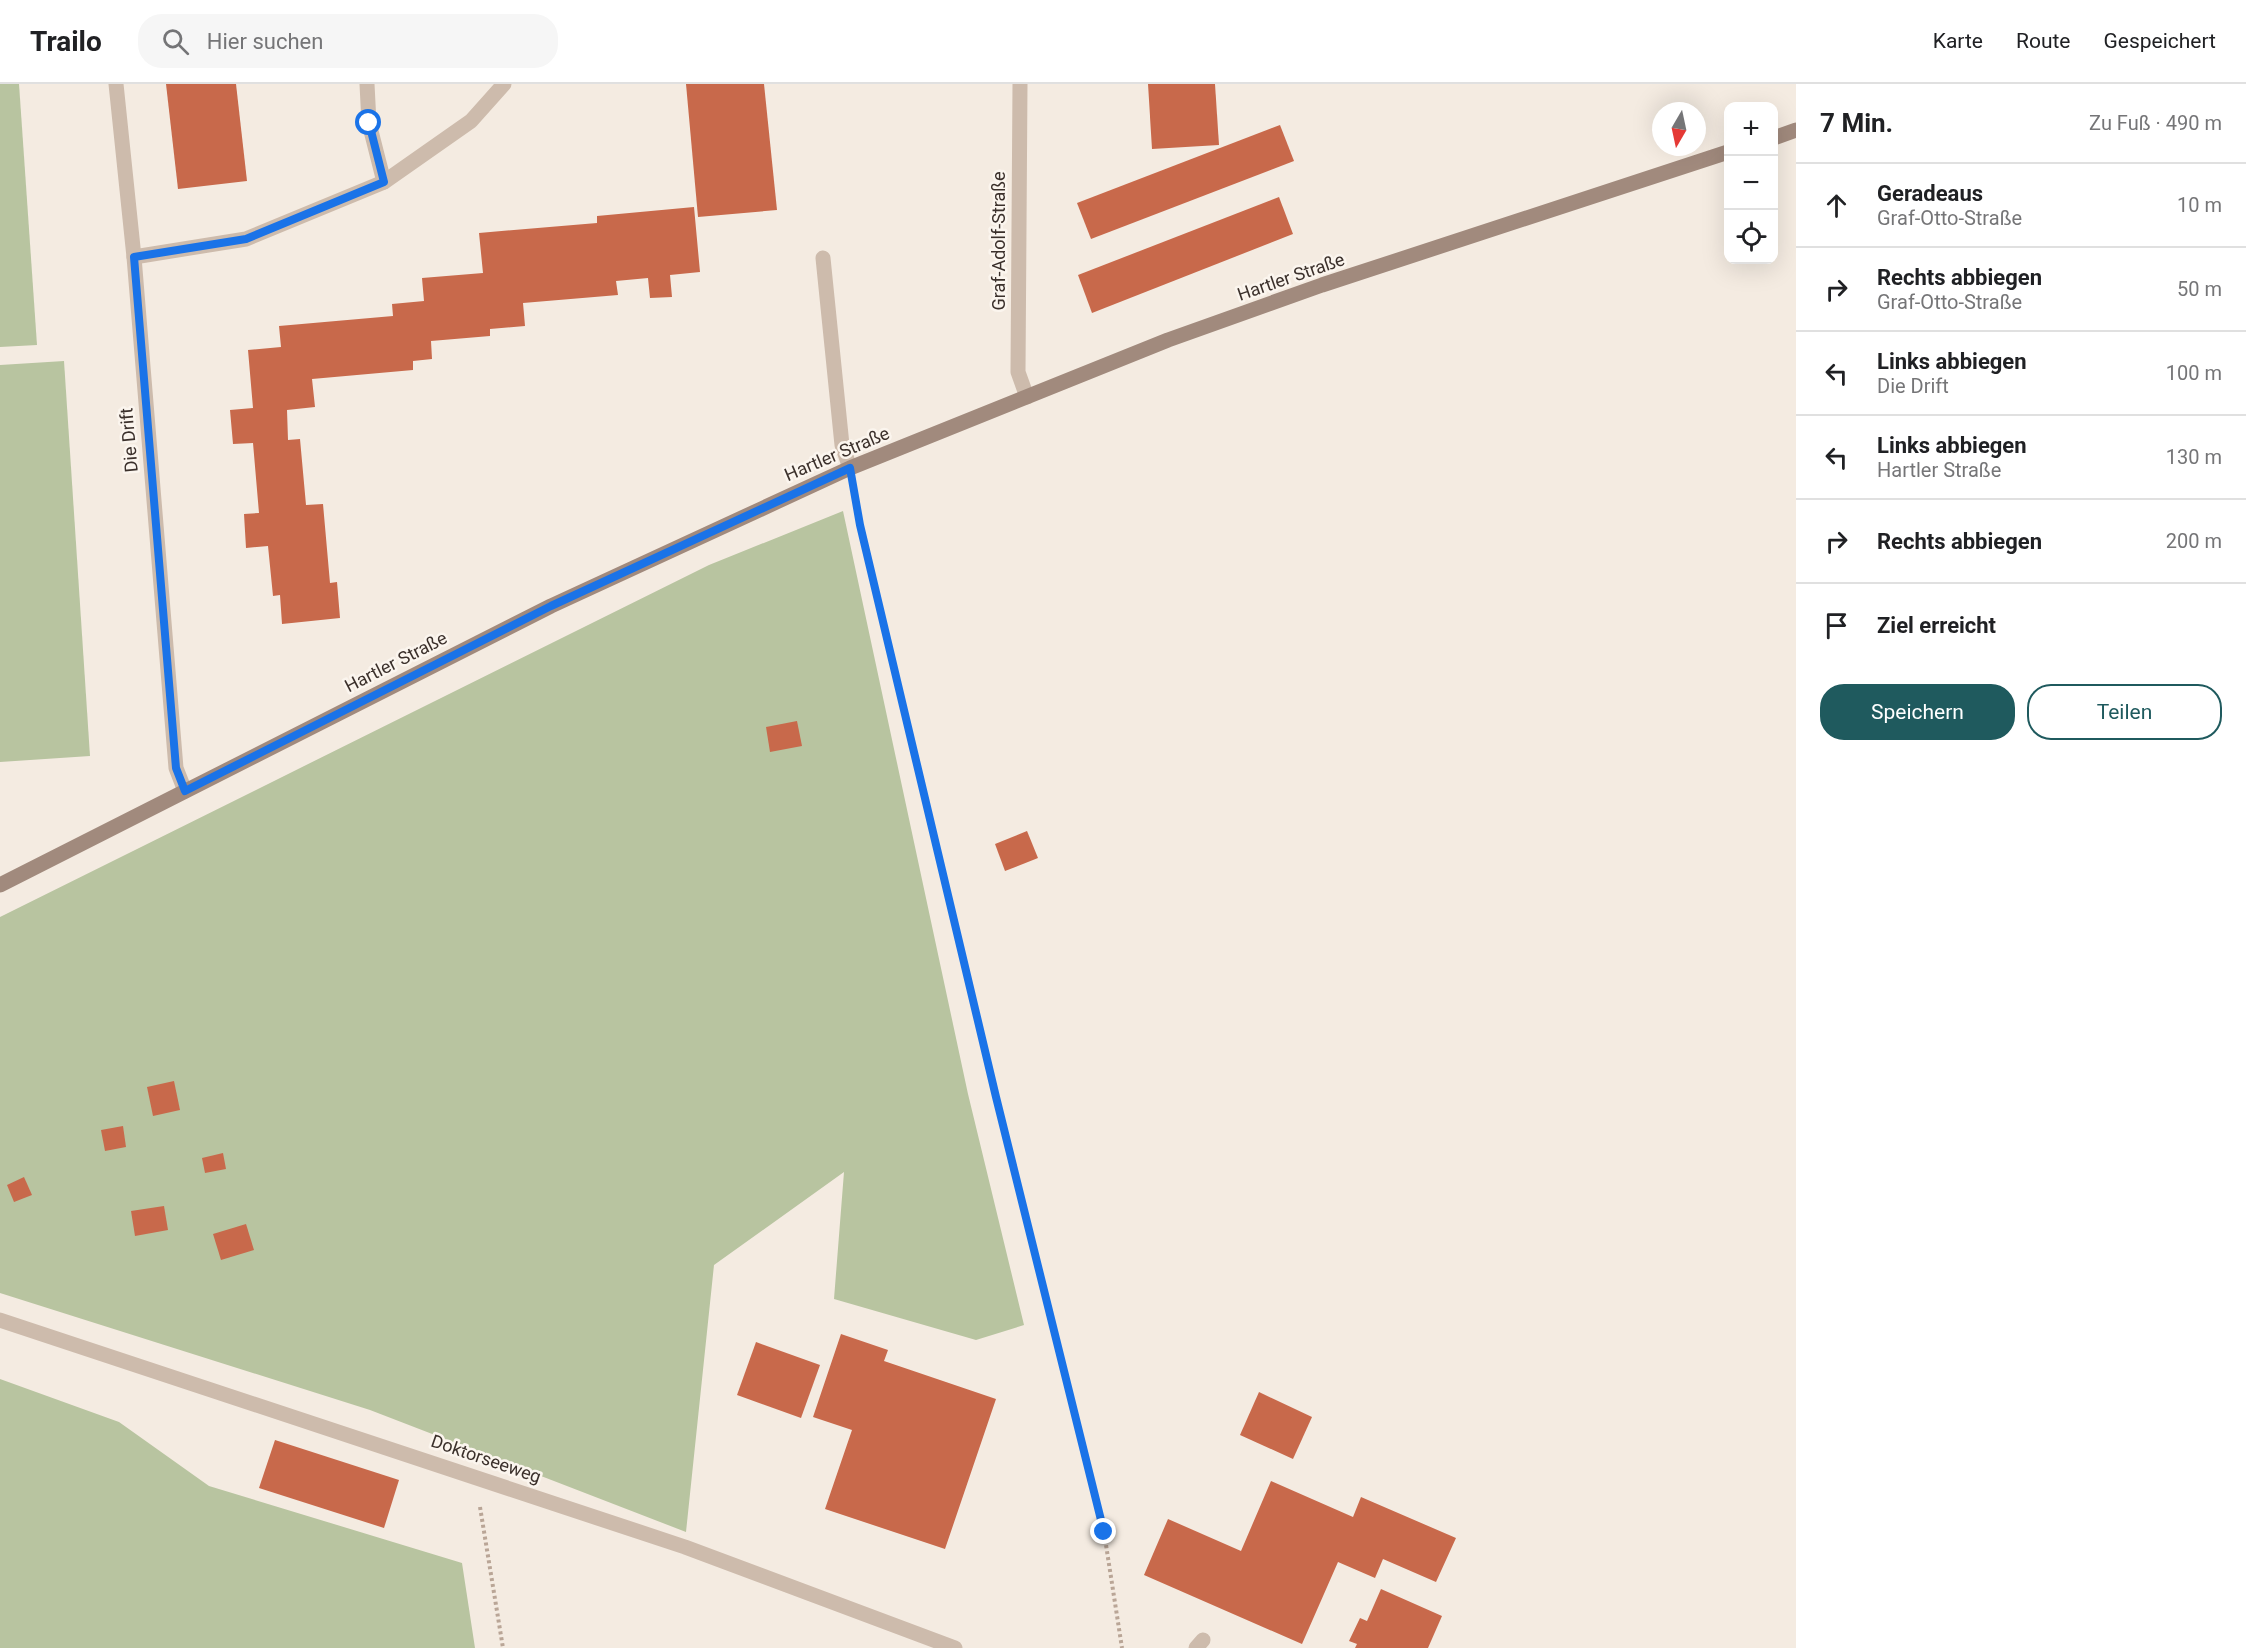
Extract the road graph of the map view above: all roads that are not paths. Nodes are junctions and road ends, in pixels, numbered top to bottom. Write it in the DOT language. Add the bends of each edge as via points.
graph roads {
  1 [pos="116,84"];
  2 [pos="367,84"];
  3 [pos="504,84"];
  4 [pos="1020,84"];
  5 [pos="1796,130"];
  6 [pos="1778,136"];
  7 [pos="1724,154"];
  8 [pos="384,182"];
  9 [pos="134,257"];
  10 [pos="823,258"];
  11 [pos="1027,398"];
  12 [pos="850,468"];
  13 [pos="185,791"];
  14 [pos="0,885"];
  15 [pos="0,1320"];
  16 [pos="955,1648"];
  1 -- 9 [label="street, Die Drift"];
  2 -- 8 [label="street" via="369,123"];
  3 -- 8 [label="street" via="471,122"];
  4 -- 11 [label="street, Graf-Adolf-Straße" via="1018,372"];
  5 -- 6 [label="main road"];
  7 -- 11 [label="main road, Hartler Straße" via="1322,285 1168,340"];
  8 -- 9 [label="street" via="246,239"];
  9 -- 13 [label="street, Die Drift" via="176,768"];
  10 -- 12 [label="street" via="842,444"];
  11 -- 12 [label="main road, Hartler Straße"];
  12 -- 13 [label="main road, Hartler Straße" via="551,606"];
  13 -- 14 [label="main road, Hartler Straße"];
  15 -- 16 [label="street, Doktorseeweg" via="685,1547"];
}
